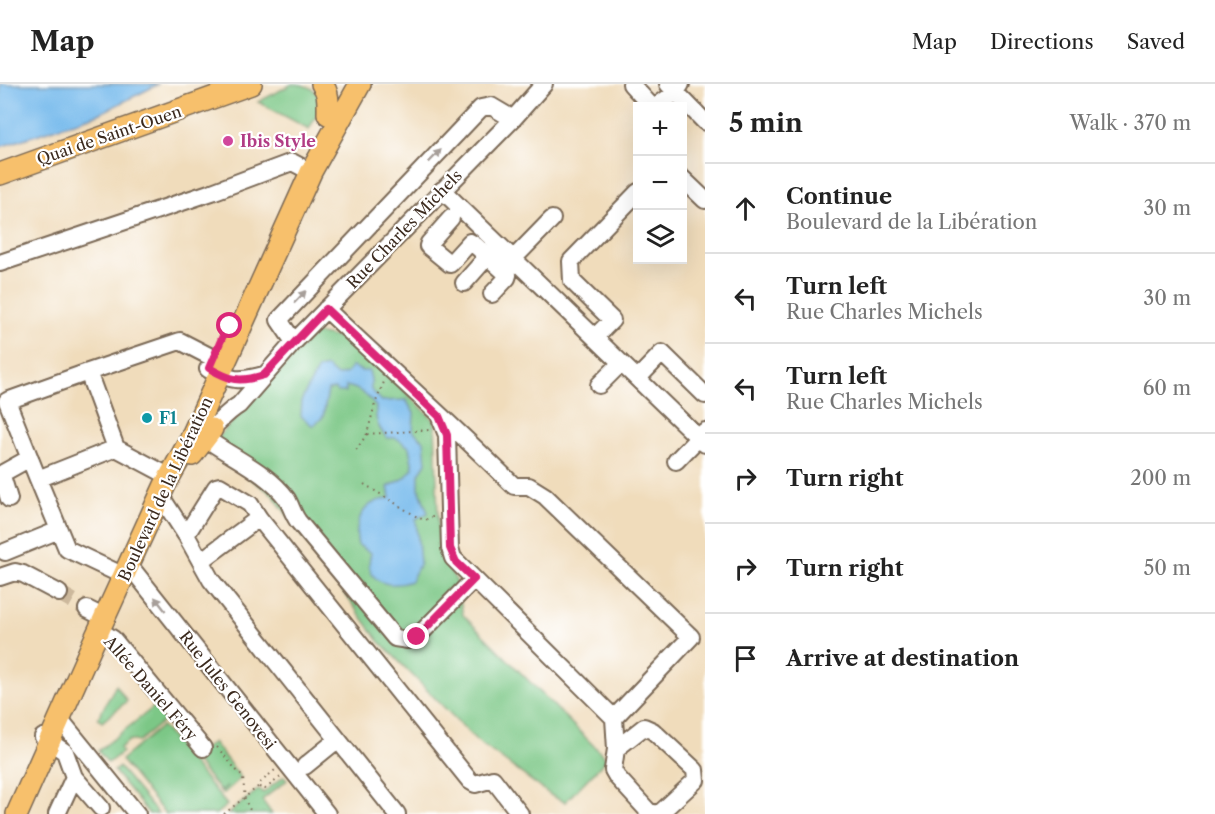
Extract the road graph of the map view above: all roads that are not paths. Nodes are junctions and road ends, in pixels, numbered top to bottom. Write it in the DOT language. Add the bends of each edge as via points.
graph roads {
  1 [pos="251,84"];
  2 [pos="322,84"];
  3 [pos="342,84"];
  4 [pos="360,84"];
  5 [pos="544,84"];
  6 [pos="631,84"];
  7 [pos="675,87"];
  8 [pos="647,102"];
  9 [pos="659,102"];
  10 [pos="328,114"];
  11 [pos="513,119"];
  12 [pos="705,122"];
  13 [pos="308,170"];
  14 [pos="0,174"];
  15 [pos="687,183"];
  16 [pos="442,190"];
  17 [pos="633,197"];
  18 [pos="705,200"];
  19 [pos="451,218"];
  20 [pos="552,219"];
  21 [pos="493,250"];
  22 [pos="514,258"];
  23 [pos="0,263"];
  24 [pos="464,284"];
  25 [pos="492,294"];
  26 [pos="326,309"];
  27 [pos="595,338"];
  28 [pos="294,342"];
  29 [pos="621,363"];
  30 [pos="216,370"];
  31 [pos="88,372"];
  32 [pos="264,375"];
  33 [pos="638,378"];
  34 [pos="599,385"];
  35 [pos="705,395"];
  36 [pos="4,396"];
  37 [pos="230,410"];
  38 [pos="439,416"];
  39 [pos="213,437"];
  40 [pos="703,437"];
  41 [pos="190,440"];
  42 [pos="116,448"];
  43 [pos="30,458"];
  44 [pos="676,461"];
  45 [pos="163,473"];
  46 [pos="38,479"];
  47 [pos="162,498"];
  48 [pos="9,499"];
  49 [pos="259,518"];
  50 [pos="60,530"];
  51 [pos="186,535"];
  52 [pos="5,552"];
  53 [pos="201,561"];
  54 [pos="126,566"];
  55 [pos="0,577"];
  56 [pos="474,579"];
  57 [pos="59,593"];
  58 [pos="97,618"];
  59 [pos="59,718"];
  60 [pos="614,718"];
  61 [pos="47,738"];
  62 [pos="337,740"];
  63 [pos="203,748"];
  64 [pos="616,749"];
  65 [pos="294,766"];
  66 [pos="74,777"];
  67 [pos="101,808"];
  68 [pos="8,814"];
  69 [pos="17,814"];
  70 [pos="57,814"];
  71 [pos="137,814"];
  72 [pos="327,814"];
  73 [pos="397,814"];
  74 [pos="520,814"];
  1 -- 14 [label="main road, Quai de Saint-Ouen"];
  2 -- 10 [label="main road"];
  3 -- 10 [label="main road, Boulevard de la Libération"];
  4 -- 13 [label="main road"];
  5 -- 11 [label="street, Rue Charles Michels"];
  6 -- 8 [label="street"];
  7 -- 9 [label="street"];
  7 -- 12 [label="street"];
  10 -- 13 [label="main road, Boulevard de la Libération"];
  11 -- 16 [label="street, Rue Charles Michels"];
  28 -- 11 [label="street, one-way" via="279,320 481,108 491,106"];
  13 -- 23 [label="street" via="292,162"];
  13 -- 30 [label="main road, Boulevard de la Libération"];
  13 -- 30 [label="main road, Boulevard de la Libération" via="232,324 225,331"];
  15 -- 18 [label="street"];
  16 -- 21 [label="street"];
  16 -- 26 [label="street, Rue Charles Michels"];
  17 -- 27 [label="street" via="572,261 572,281 612,320"];
  19 -- 21 [label="street" via="429,243 430,249 450,264 470,242"];
  20 -- 22 [label="street"];
  21 -- 22 [label="street"];
  21 -- 24 [label="street"];
  21 -- 25 [label="street" via="508,275"];
  22 -- 27 [label="street"];
  26 -- 28 [label="street, Rue Charles Michels"];
  26 -- 38 [label="street"];
  27 -- 29 [label="street"];
  28 -- 32 [label="street, Rue Charles Michels"];
  29 -- 33 [label="street"];
  29 -- 34 [label="street"];
  30 -- 31 [label="street" via="180,341"];
  30 -- 32 [label="street" via="253,379"];
  30 -- 37 [label="street"];
  30 -- 41 [label="main road, Boulevard de la Libération"];
  30 -- 45 [label="main road, Boulevard de la Libération"];
  31 -- 36 [label="street"];
  31 -- 42 [label="street"];
  32 -- 37 [label="street, Rue Charles Michels"];
  33 -- 35 [label="street" via="662,353"];
  33 -- 40 [label="street"];
  36 -- 43 [label="street"];
  37 -- 39 [label="street, Rue Charles Michels"];
  38 -- 56 [label="street" via="447,435 451,553"];
  38 -- 60 [label="street" via="514,486 529,486 545,496 691,637"];
  39 -- 41 [label="street, Rue Charles Michels"];
  39 -- 47 [label="main road" via="182,469"];
  39 -- 56 [label="street" via="288,501 298,521 395,638 408,640 420,634"];
  40 -- 44 [label="street"];
  41 -- 47 [label="main road, Boulevard de la Libération"];
  42 -- 45 [label="street"];
  42 -- 46 [label="street"];
  43 -- 46 [label="street"];
  43 -- 48 [label="street" via="3,473"];
  45 -- 54 [label="main road, Boulevard de la Libération"];
  46 -- 50 [label="street"];
  47 -- 51 [label="street"];
  47 -- 54 [label="main road, Boulevard de la Libération"];
  49 -- 51 [label="street" via="250,504 220,486"];
  49 -- 53 [label="street"];
  49 -- 74 [label="street" via="470,781 475,784 493,779"];
  50 -- 52 [label="street"];
  50 -- 54 [label="street" via="72,552"];
  51 -- 53 [label="street"];
  53 -- 62 [label="street" via="211,580"];
  54 -- 58 [label="main road, Boulevard de la Libération"];
  65 -- 54 [label="street, Rue Jules Genovesi, one-way"];
  55 -- 57 [label="street" via="15,572 23,574"];
  56 -- 60 [label="street"];
  58 -- 59 [label="main road, Boulevard de la Libération"];
  58 -- 61 [label="main road, Boulevard de la Libération"];
  58 -- 63 [label="street, Allée Daniel Féry"];
  59 -- 61 [label="main road, Boulevard de la Libération"];
  59 -- 71 [label="street"];
  60 -- 64 [label="street"];
  61 -- 66 [label="street" via="67,756"];
  61 -- 68 [label="main road, Boulevard de la Libération"];
  61 -- 69 [label="main road, Boulevard de la Libération"];
  62 -- 65 [label="street"];
  62 -- 73 [label="street"];
  64 -- 64 [label="street" via="617,777 649,812 659,814 696,780 695,770 644,727"];
  65 -- 72 [label="street, Rue Jules Genovesi"];
  66 -- 67 [label="street"];
  66 -- 70 [label="street"];
}
